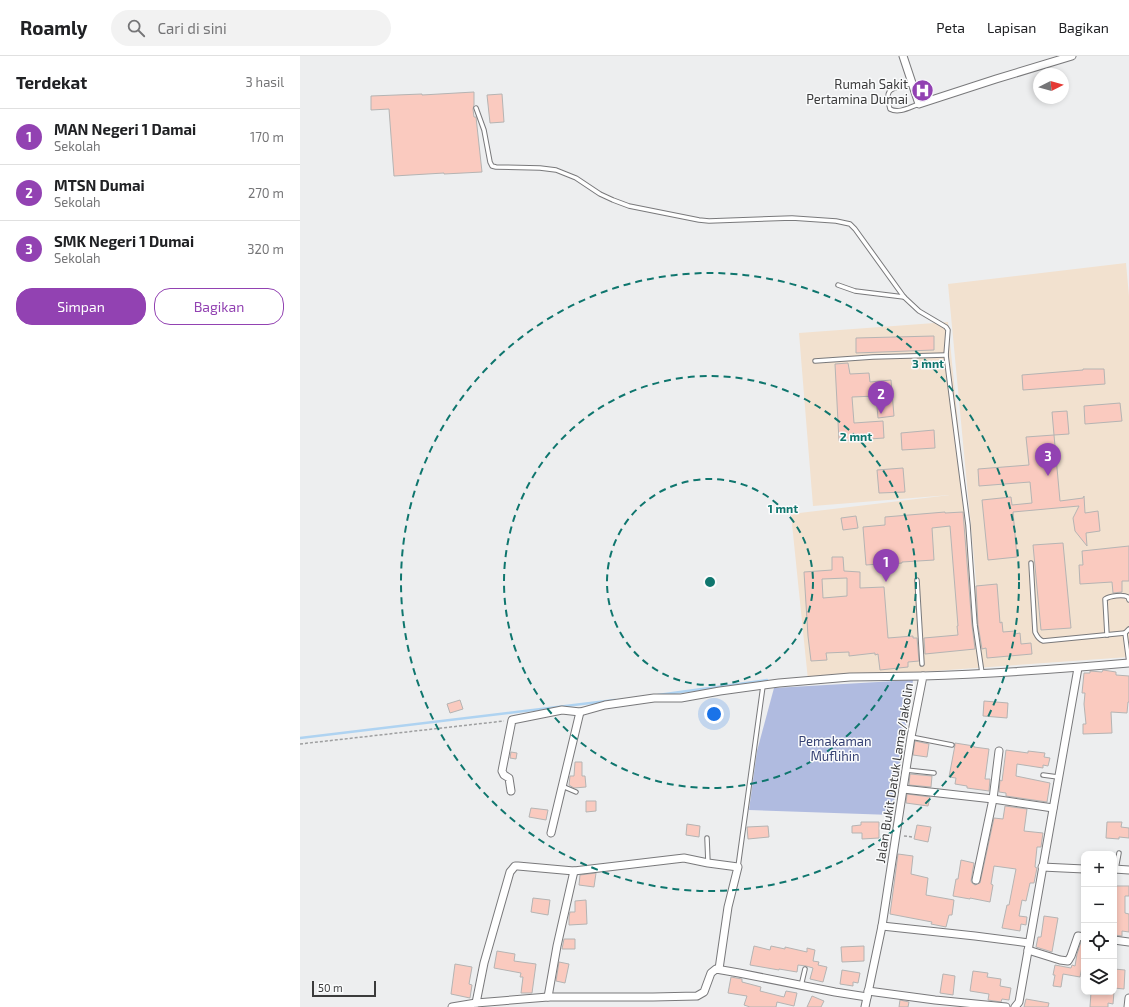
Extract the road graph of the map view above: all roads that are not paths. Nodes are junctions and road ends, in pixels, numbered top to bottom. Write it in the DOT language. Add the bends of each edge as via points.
graph roads {
  1 [pos="903,56"];
  2 [pos="1072,56"];
  3 [pos="912,83"];
  4 [pos="919,104"];
  5 [pos="476,108"];
  6 [pos="838,286"];
  7 [pos="904,298"];
  8 [pos="946,355"];
  9 [pos="815,361"];
  10 [pos="1031,564"];
  11 [pos="917,580"];
  12 [pos="1129,600"];
  13 [pos="1129,629"];
  14 [pos="1125,633"];
  15 [pos="1107,635"];
  16 [pos="1129,663"];
  17 [pos="922,664"];
  18 [pos="1078,668"];
  19 [pos="922,673"];
  20 [pos="982,674"];
  21 [pos="764,685"];
  22 [pos="580,712"];
  23 [pos="911,737"];
  24 [pos="952,744"];
  25 [pos="1000,751"];
  26 [pos="906,770"];
  27 [pos="934,773"];
  28 [pos="1043,775"];
  29 [pos="1058,777"];
  30 [pos="562,786"];
  31 [pos="903,789"];
  32 [pos="511,791"];
  33 [pos="576,792"];
  34 [pos="993,799"];
  35 [pos="1053,808"];
  36 [pos="551,834"];
  37 [pos="707,838"];
  38 [pos="1119,854"];
  39 [pos="1117,862"];
  40 [pos="708,863"];
  41 [pos="738,867"];
  42 [pos="1042,867"];
  43 [pos="1081,869"];
  44 [pos="1117,869"];
  45 [pos="1129,870"];
  46 [pos="574,871"];
  47 [pos="976,880"];
  48 [pos="882,926"];
  49 [pos="1081,936"];
  50 [pos="1117,940"];
  51 [pos="1129,942"];
  52 [pos="1029,947"];
  53 [pos="719,969"];
  54 [pos="805,969"];
  55 [pos="801,986"];
  56 [pos="868,994"];
  57 [pos="548,997"];
  58 [pos="1129,998"];
  59 [pos="476,1003"];
  60 [pos="452,1007"];
  61 [pos="865,1007"];
  62 [pos="1006,1007"];
  63 [pos="1015,1007"];
  64 [pos="1128,1007"];
  1 -- 3 [label="street"];
  2 -- 4 [label="street"];
  3 -- 4 [label="street"];
  3 -- 4 [label="lane" via="890,90 887,98 890,109 902,110"];
  5 -- 7 [label="lane" via="492,166 556,170 576,178 600,194 630,206 699,220 792,218 847,223 856,229"];
  6 -- 7 [label="lane"];
  7 -- 8 [label="lane" via="919,311 947,328"];
  8 -- 9 [label="lane"];
  8 -- 20 [label="lane" via="968,525"];
  10 -- 15 [label="lane" via="1035,632 1038,638 1043,641"];
  11 -- 17 [label="lane"];
  12 -- 15 [label="lane" via="1126,596 1108,597 1105,600"];
  13 -- 14 [label="lane"];
  14 -- 15 [label="lane"];
  14 -- 16 [label="lane"];
  16 -- 18 [label="street, Jalan Bukit Datuk Lama/Jakolin"];
  18 -- 20 [label="street, Jalan Bukit Datuk Lama/Jakolin"];
  18 -- 29 [label="street"];
  19 -- 20 [label="street, Jalan Bukit Datuk Lama/Jakolin"];
  19 -- 21 [label="street"];
  19 -- 23 [label="street, Jalan Bukit Datuk Lama/Jakolin"];
  21 -- 22 [label="street" via="681,698 654,698 605,705"];
  21 -- 41 [label="lane"];
  22 -- 30 [label="street"];
  22 -- 32 [label="street" via="562,710 512,720 502,771 510,780"];
  23 -- 24 [label="lane"];
  23 -- 26 [label="street, Jalan Bukit Datuk Lama/Jakolin"];
  25 -- 34 [label="street"];
  26 -- 27 [label="lane"];
  26 -- 31 [label="street, Jalan Bukit Datuk Lama/Jakolin"];
  28 -- 29 [label="lane"];
  29 -- 35 [label="street"];
  30 -- 33 [label="lane"];
  30 -- 36 [label="street"];
  31 -- 34 [label="street"];
  31 -- 48 [label="street, Jalan Bukit Datuk Lama/Jakolin"];
  34 -- 35 [label="street"];
  34 -- 47 [label="street"];
  35 -- 42 [label="street"];
  37 -- 40 [label="lane"];
  38 -- 39 [label="lane"];
  40 -- 41 [label="street"];
  40 -- 46 [label="street" via="684,858"];
  41 -- 53 [label="street" via="728,907"];
  42 -- 43 [label="street"];
  42 -- 52 [label="street"];
  44 -- 45 [label="street"];
  46 -- 57 [label="street" via="556,946"];
  46 -- 59 [label="street" via="518,866 512,868 484,963"];
  48 -- 52 [label="street" via="975,936"];
  48 -- 56 [label="street, Jalan Bukit Datuk Lama/Jakolin"];
  49 -- 52 [label="street" via="1078,936 1068,961"];
  50 -- 51 [label="street"];
  52 -- 63 [label="street" via="1019,1002"];
  53 -- 55 [label="street"];
  53 -- 57 [label="street" via="713,971 704,992 697,996"];
  54 -- 55 [label="lane"];
  55 -- 56 [label="street" via="846,994"];
  56 -- 61 [label="street, Jalan Bukit Datuk Lama/Jakolin"];
  56 -- 62 [label="street"];
  57 -- 59 [label="street"];
  58 -- 64 [label="street"];
  59 -- 60 [label="street"];
}
